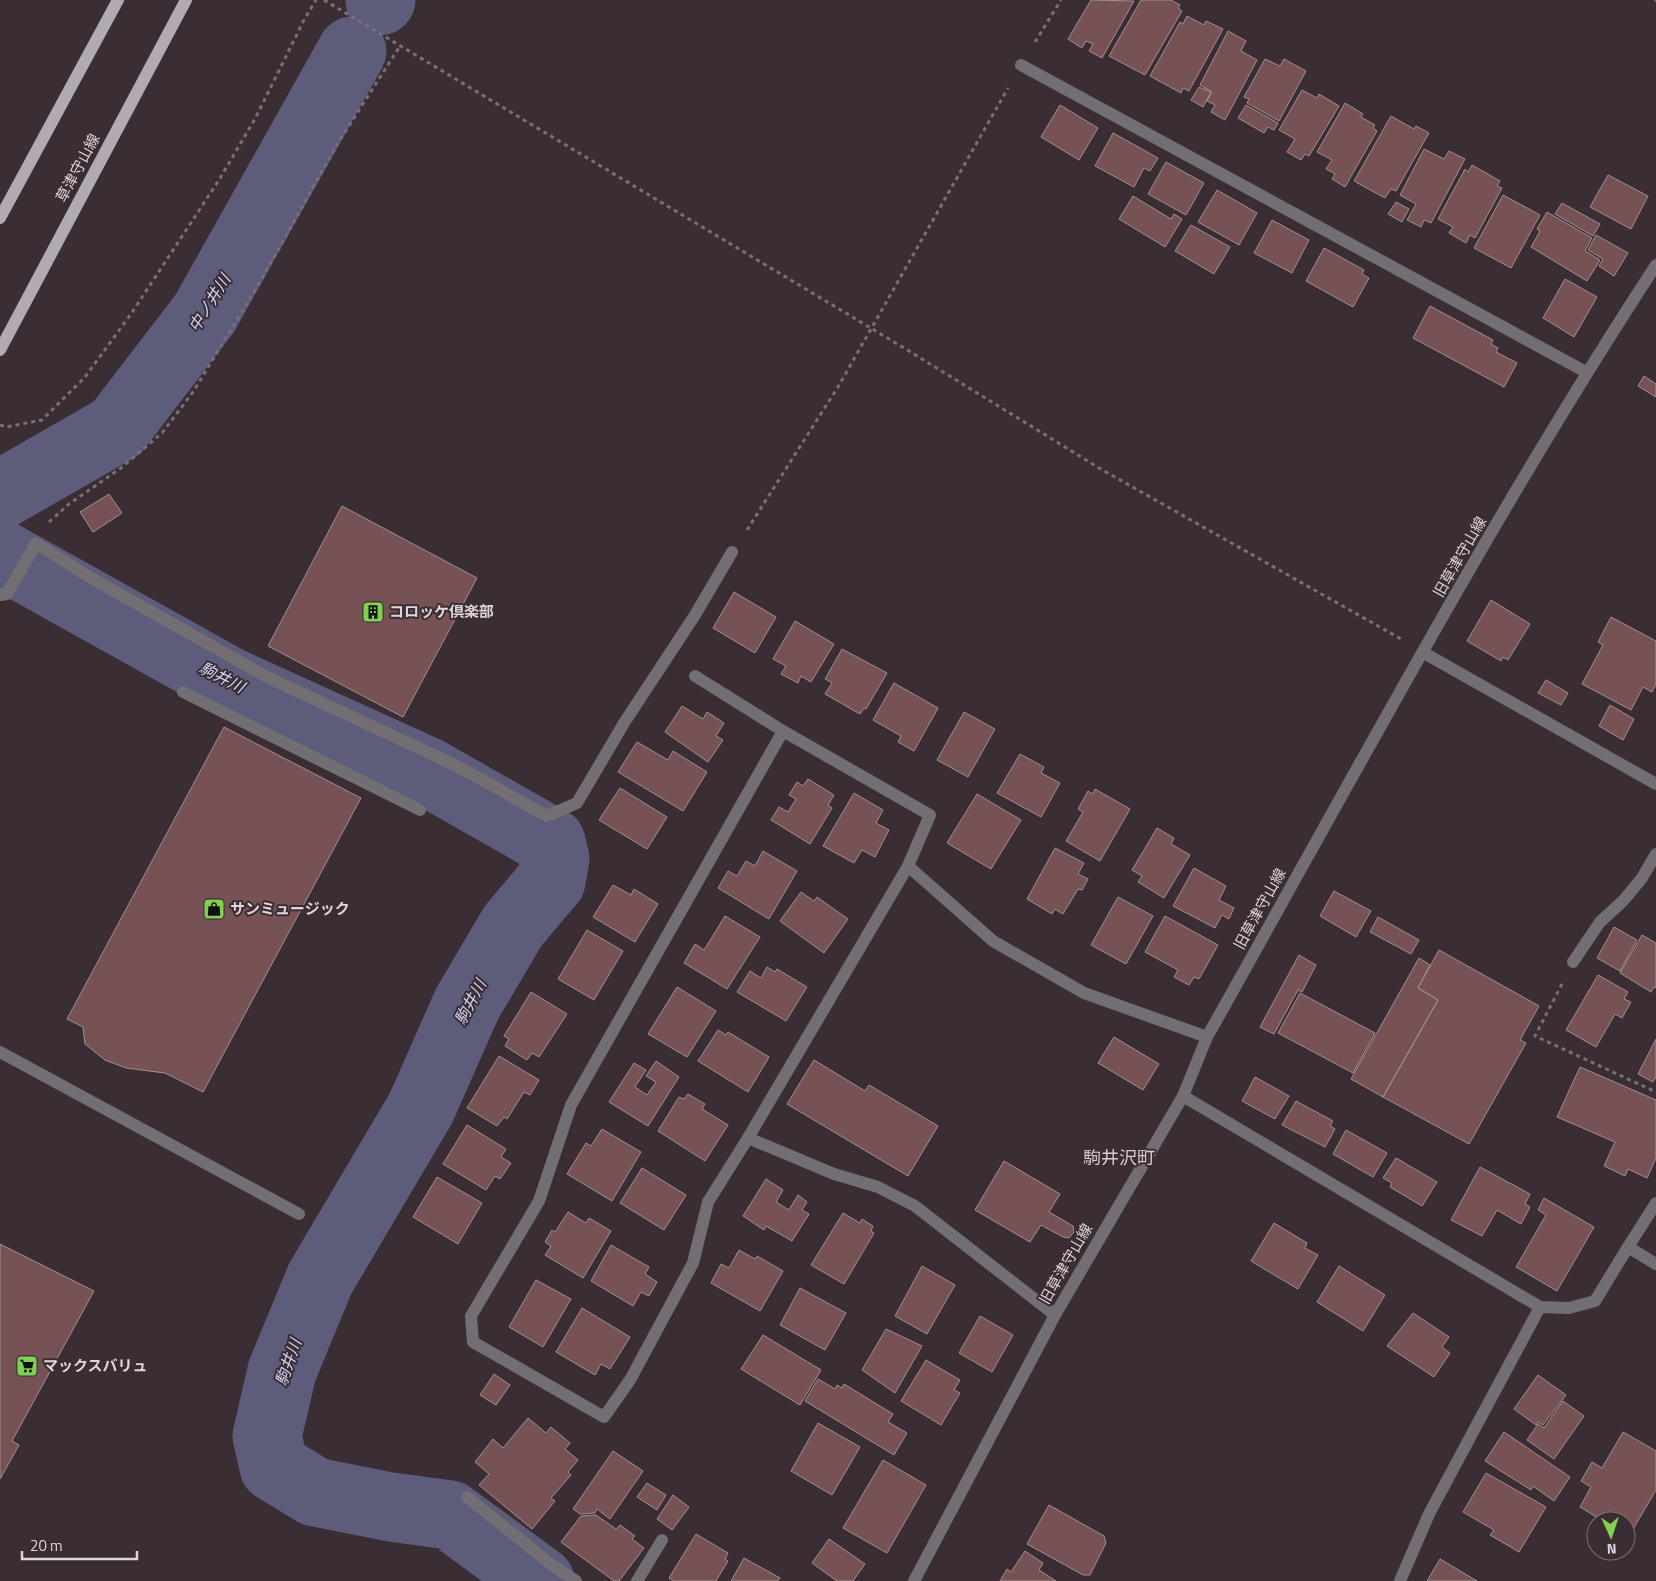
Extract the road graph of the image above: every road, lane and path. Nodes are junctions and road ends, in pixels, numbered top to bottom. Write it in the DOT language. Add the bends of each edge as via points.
graph roads {
  1 [pos="118,0"];
  2 [pos="186,0"];
  3 [pos="316,0"];
  4 [pos="324,0"];
  5 [pos="1061,0"];
  6 [pos="400,46"];
  7 [pos="1021,65"];
  8 [pos="0,218"];
  9 [pos="1656,265"];
  10 [pos="871,328"];
  11 [pos="0,350"];
  12 [pos="1586,372"];
  13 [pos="0,425"];
  14 [pos="34,547"];
  15 [pos="732,552"];
  16 [pos="0,595"];
  17 [pos="1424,653"];
  18 [pos="695,676"];
  19 [pos="183,692"];
  20 [pos="783,731"];
  21 [pos="1656,784"];
  22 [pos="420,810"];
  23 [pos="1656,854"];
  24 [pos="908,866"];
  25 [pos="1573,962"];
  26 [pos="1206,1037"];
  27 [pos="0,1052"];
  28 [pos="1656,1092"];
  29 [pos="1183,1096"];
  30 [pos="748,1138"];
  31 [pos="1656,1203"];
  32 [pos="299,1214"];
  33 [pos="1628,1247"];
  34 [pos="1656,1264"];
  35 [pos="1540,1307"];
  36 [pos="1055,1316"];
  37 [pos="468,1497"];
  38 [pos="662,1540"];
  39 [pos="576,1581"];
  40 [pos="637,1581"];
  41 [pos="914,1581"];
  42 [pos="1400,1581"];
  1 -- 8 [label="main road"];
  2 -- 11 [label="main road, 草津守山線"];
  3 -- 13 [label="path" via="220,180 85,377 42,420 6,427"];
  4 -- 6 [label="path"];
  5 -- 7 [label="path"];
  6 -- 10 [label="path"];
  6 -- 14 [label="path" via="338,143 260,282 193,392 162,433 121,468 69,504 48,524"];
  7 -- 10 [label="path"];
  7 -- 12 [label="street"];
  9 -- 12 [label="street, 旧草津守山線"];
  10 -- 15 [label="path" via="813,428"];
  10 -- 17 [label="path" via="1181,516"];
  12 -- 17 [label="street, 旧草津守山線"];
  14 -- 15 [label="street" via="268,677 458,766 548,816 577,803"];
  14 -- 16 [label="street" via="7,594"];
  17 -- 21 [label="street"];
  17 -- 26 [label="street, 旧草津守山線"];
  18 -- 20 [label="street"];
  19 -- 22 [label="street"];
  20 -- 24 [label="street" via="930,815"];
  20 -- 30 [label="street" via="572,1105 539,1201 471,1316 473,1342 604,1418 630,1380 693,1262 708,1202"];
  23 -- 25 [label="street" via="1642,878 1600,922"];
  24 -- 26 [label="street" via="993,941 1084,993"];
  24 -- 30 [label="street"];
  25 -- 28 [label="path" via="1535,1036"];
  26 -- 29 [label="street, 旧草津守山線"];
  27 -- 32 [label="street"];
  29 -- 35 [label="street"];
  29 -- 36 [label="street, 旧草津守山線"];
  30 -- 36 [label="street" via="834,1174 878,1187 915,1206"];
  31 -- 33 [label="street"];
  33 -- 34 [label="street"];
  33 -- 35 [label="street" via="1595,1301 1569,1308"];
  35 -- 42 [label="street" via="1429,1514"];
  36 -- 41 [label="street, 旧草津守山線"];
  37 -- 39 [label="street"];
  38 -- 40 [label="street"];
}
